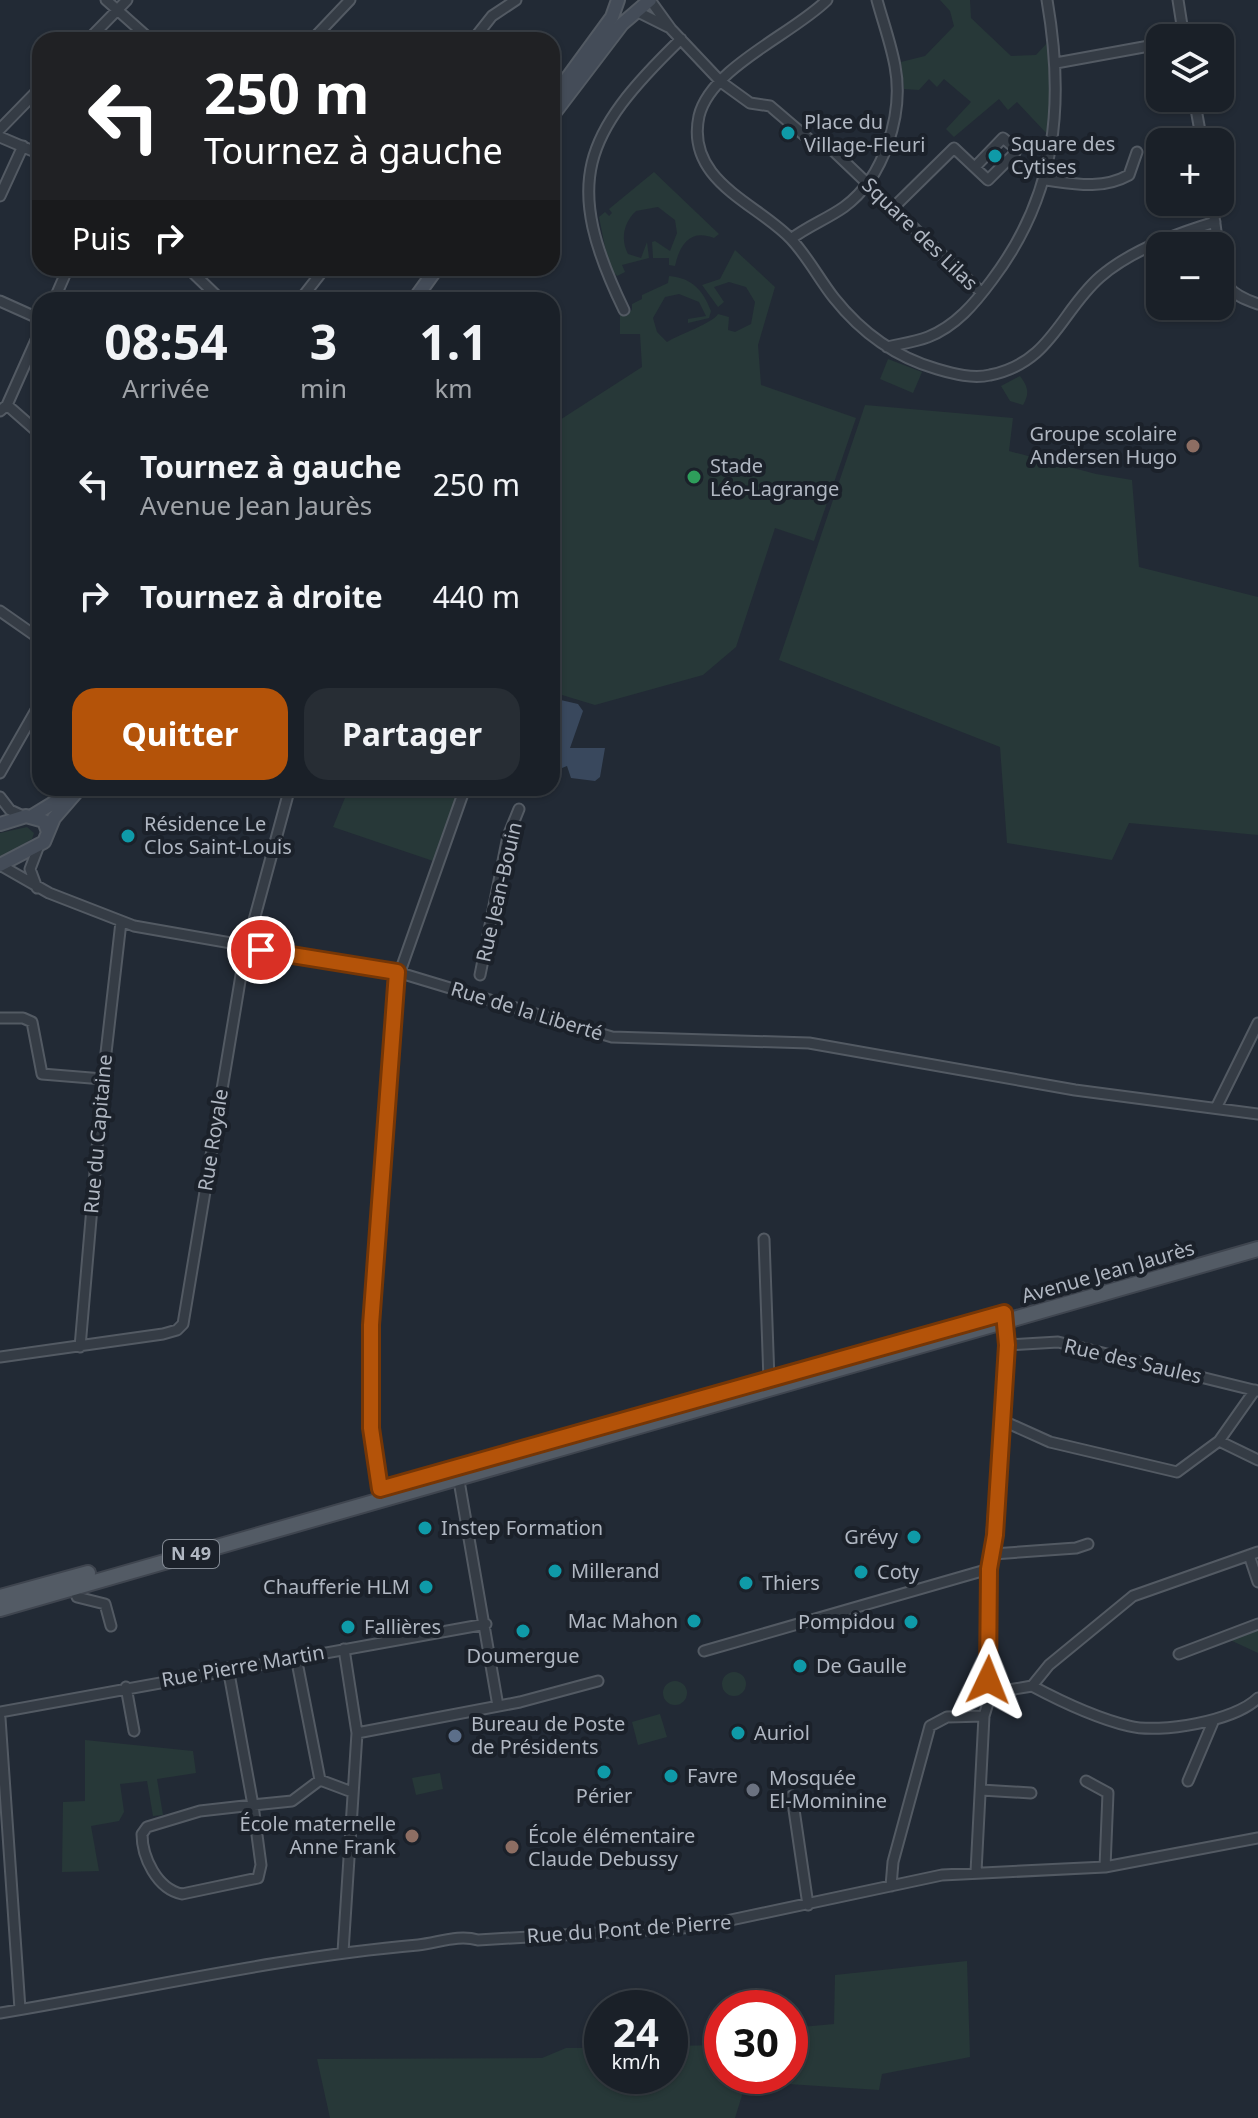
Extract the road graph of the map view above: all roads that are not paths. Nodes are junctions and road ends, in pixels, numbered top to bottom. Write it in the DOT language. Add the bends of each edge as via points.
graph roads {
  1 [pos="106,0"];
  2 [pos="127,0"];
  3 [pos="350,0"];
  4 [pos="516,0"];
  5 [pos="618,0"];
  6 [pos="650,0"];
  7 [pos="827,0"];
  8 [pos="877,0"];
  9 [pos="1047,0"];
  10 [pos="1178,0"];
  11 [pos="118,10"];
  12 [pos="638,12"];
  13 [pos="1182,24"];
  14 [pos="671,29"];
  15 [pos="96,32"];
  16 [pos="142,32"];
  17 [pos="320,32"];
  18 [pos="479,32"];
  19 [pos="681,39"];
  20 [pos="1146,47"];
  21 [pos="1056,63"];
  22 [pos="721,82"];
  23 [pos="560,88"];
  24 [pos="32,96"];
  25 [pos="560,105"];
  26 [pos="0,129"];
  27 [pos="0,137"];
  28 [pos="23,146"];
  29 [pos="32,150"];
  30 [pos="1137,152"];
  31 [pos="975,167"];
  32 [pos="1046,180"];
  33 [pos="866,183"];
  34 [pos="0,196"];
  35 [pos="894,207"];
  36 [pos="1214,216"];
  37 [pos="1215,222"];
  38 [pos="1216,232"];
  39 [pos="791,239"];
  40 [pos="196,276"];
  41 [pos="319,276"];
  42 [pos="213,292"];
  43 [pos="306,292"];
  44 [pos="982,293"];
  45 [pos="1234,294"];
  46 [pos="0,301"];
  47 [pos="1258,304"];
  48 [pos="624,310"];
  49 [pos="32,315"];
  50 [pos="887,347"];
  51 [pos="32,348"];
  52 [pos="4,408"];
  53 [pos="32,428"];
  54 [pos="0,611"];
  55 [pos="32,633"];
  56 [pos="32,717"];
  57 [pos="0,773"];
  58 [pos="67,796"];
  59 [pos="72,796"];
  60 [pos="288,796"];
  61 [pos="462,796"];
  62 [pos="0,797"];
  63 [pos="519,809"];
  64 [pos="29,816"];
  65 [pos="0,824"];
  66 [pos="48,832"];
  67 [pos="38,848"];
  68 [pos="0,865"];
  69 [pos="37,888"];
  70 [pos="121,922"];
  71 [pos="247,947"];
  72 [pos="397,972"];
  73 [pos="480,975"];
  74 [pos="0,1018"];
  75 [pos="1258,1023"];
  76 [pos="103,1079"];
  77 [pos="1216,1108"];
  78 [pos="1258,1114"];
  79 [pos="764,1239"];
  80 [pos="1258,1239"];
  81 [pos="1258,1249"];
  82 [pos="1005,1318"];
  83 [pos="1007,1345"];
  84 [pos="80,1347"];
  85 [pos="0,1357"];
  86 [pos="769,1380"];
  87 [pos="1257,1391"];
  88 [pos="688,1409"];
  89 [pos="1001,1420"];
  90 [pos="1219,1441"];
  91 [pos="1258,1460"];
  92 [pos="458,1473"];
  93 [pos="381,1494"];
  94 [pos="1088,1544"];
  95 [pos="993,1554"];
  96 [pos="1253,1554"];
  97 [pos="989,1569"];
  98 [pos="1258,1582"];
  99 [pos="74,1587"];
  100 [pos="0,1597"];
  101 [pos="0,1609"];
  102 [pos="486,1624"];
  103 [pos="1258,1624"];
  104 [pos="111,1626"];
  105 [pos="344,1649"];
  106 [pos="704,1651"];
  107 [pos="1179,1654"];
  108 [pos="296,1657"];
  109 [pos="228,1668"];
  110 [pos="598,1681"];
  111 [pos="1032,1686"];
  112 [pos="126,1687"];
  113 [pos="991,1693"];
  114 [pos="1258,1698"];
  115 [pos="498,1706"];
  116 [pos="0,1712"];
  117 [pos="984,1716"];
  118 [pos="0,1718"];
  119 [pos="1213,1722"];
  120 [pos="134,1731"];
  121 [pos="357,1733"];
  122 [pos="320,1780"];
  123 [pos="1086,1781"];
  124 [pos="1188,1781"];
  125 [pos="981,1790"];
  126 [pos="352,1792"];
  127 [pos="1031,1793"];
  128 [pos="792,1796"];
  129 [pos="253,1805"];
  130 [pos="1258,1838"];
  131 [pos="1105,1867"];
  132 [pos="976,1872"];
  133 [pos="891,1886"];
  134 [pos="808,1905"];
  135 [pos="343,1952"];
  136 [pos="20,2009"];
  137 [pos="0,2013"];
  1 -- 11 [label="street"];
  2 -- 11 [label="street"];
  3 -- 17 [label="street"];
  4 -- 18 [label="street"];
  5 -- 12 [label="main road" via="625,9"];
  5 -- 23 [label="main road" via="612,17"];
  6 -- 12 [label="main road"];
  6 -- 14 [label="street"];
  7 -- 22 [label="street"];
  8 -- 33 [label="street" via="897,91 889,140"];
  9 -- 21 [label="street"];
  10 -- 13 [label="street"];
  11 -- 15 [label="street"];
  11 -- 16 [label="street"];
  12 -- 14 [label="street"];
  12 -- 25 [label="main road" via="622,24"];
  14 -- 19 [label="street, Square des Lilas"];
  19 -- 22 [label="street, Square des Lilas"];
  19 -- 48 [label="street" via="630,91 597,145 589,207 592,231"];
  20 -- 21 [label="street"];
  21 -- 32 [label="street"];
  22 -- 33 [label="street, Square des Lilas" via="750,103 770,106 811,141 824,142"];
  22 -- 39 [label="street" via="698,121 704,158 729,194"];
  24 -- 26 [label="street"];
  27 -- 28 [label="street"];
  28 -- 29 [label="street"];
  28 -- 34 [label="street"];
  30 -- 32 [label="street" via="1129,175 1117,182"];
  31 -- 31 [label="street" via="1003,138 1015,148 988,180"];
  31 -- 35 [label="street" via="954,148"];
  32 -- 44 [label="street" via="1030,222"];
  33 -- 35 [label="street, Square des Lilas"];
  33 -- 39 [label="street" via="846,205"];
  35 -- 44 [label="street, Square des Lilas"];
  36 -- 37 [label="street"];
  37 -- 38 [label="street"];
  37 -- 50 [label="street" via="1111,269 1053,339 1008,370 989,376 948,373"];
  39 -- 50 [label="street" via="835,300"];
  40 -- 42 [label="street"];
  41 -- 43 [label="street"];
  44 -- 50 [label="street" via="940,331"];
  45 -- 47 [label="street"];
  46 -- 49 [label="street"];
  51 -- 52 [label="street"];
  52 -- 53 [label="street"];
  54 -- 55 [label="street"];
  56 -- 57 [label="street"];
  58 -- 64 [label="main road"];
  59 -- 66 [label="main road"];
  60 -- 71 [label="street, Rue Royale"];
  61 -- 72 [label="street"];
  62 -- 64 [label="street" via="10,810"];
  63 -- 73 [label="street, Rue Jean-Bouin" via="508,836"];
  64 -- 65 [label="main road"];
  64 -- 66 [label="main road" via="44,821"];
  66 -- 67 [label="main road"];
  67 -- 68 [label="main road"];
  67 -- 69 [label="street" via="30,869"];
  68 -- 69 [label="street, Rue de la Liberté"];
  69 -- 70 [label="street, Rue de la Liberté"];
  70 -- 71 [label="street, Rue de la Liberté"];
  70 -- 76 [label="street, Rue du Capitaine"];
  71 -- 72 [label="street, Rue de la Liberté"];
  71 -- 84 [label="street, Rue Royale" via="183,1324 177,1330"];
  72 -- 77 [label="street, Rue de la Liberté" via="621,1038 809,1043 1075,1090"];
  72 -- 93 [label="street" via="371,1325 371,1428"];
  74 -- 76 [label="street" via="32,1022 42,1074"];
  75 -- 77 [label="street"];
  76 -- 84 [label="street, Rue du Capitaine"];
  77 -- 78 [label="street, Rue de la Liberté"];
  79 -- 86 [label="street"];
  80 -- 82 [label="main road, Avenue Jean Jaurès / N 49"];
  81 -- 82 [label="main road, Avenue Jean Jaurès / N 49"];
  82 -- 83 [label="street"];
  82 -- 86 [label="main road, Avenue Jean Jaurès / N 49"];
  82 -- 88 [label="main road, Avenue Jean Jaurès / N 49"];
  83 -- 87 [label="street, Rue des Saules" via="1058,1342"];
  83 -- 89 [label="street"];
  84 -- 85 [label="street"];
  86 -- 88 [label="main road, Avenue Jean Jaurès / N 49"];
  87 -- 90 [label="street"];
  88 -- 92 [label="main road, Avenue Jean Jaurès / N 49"];
  89 -- 90 [label="street" via="1050,1442 1177,1472"];
  89 -- 95 [label="street"];
  90 -- 91 [label="street"];
  92 -- 93 [label="main road, Avenue Jean Jaurès / N 49"];
  92 -- 102 [label="street"];
  93 -- 99 [label="main road, Avenue Jean Jaurès / N 49"];
  93 -- 100 [label="main road, Avenue Jean Jaurès / N 49"];
  94 -- 95 [label="street"];
  95 -- 97 [label="street"];
  96 -- 98 [label="street"];
  96 -- 111 [label="street" via="1133,1596 1049,1665"];
  97 -- 106 [label="street"];
  97 -- 113 [label="street"];
  99 -- 101 [label="main road, Avenue Jean Jaurès / N 49"];
  99 -- 104 [label="street" via="77,1597 105,1604"];
  102 -- 105 [label="street, Rue Pierre Martin"];
  102 -- 115 [label="street"];
  103 -- 107 [label="street"];
  105 -- 108 [label="street, Rue Pierre Martin"];
  105 -- 121 [label="street"];
  108 -- 109 [label="street, Rue Pierre Martin"];
  108 -- 122 [label="street"];
  109 -- 112 [label="street, Rue Pierre Martin"];
  109 -- 129 [label="street"];
  110 -- 115 [label="street"];
  111 -- 113 [label="street"];
  111 -- 119 [label="street" via="1136,1728"];
  112 -- 116 [label="street, Rue Pierre Martin"];
  112 -- 120 [label="street"];
  113 -- 117 [label="street"];
  114 -- 119 [label="street"];
  115 -- 121 [label="street"];
  117 -- 125 [label="street"];
  117 -- 133 [label="street" via="947,1717 930,1726"];
  118 -- 136 [label="street"];
  119 -- 124 [label="street"];
  121 -- 126 [label="street"];
  122 -- 126 [label="street"];
  122 -- 129 [label="street" via="292,1801"];
  123 -- 131 [label="street" via="1108,1793"];
  125 -- 127 [label="street"];
  125 -- 132 [label="street"];
  126 -- 135 [label="street"];
  128 -- 134 [label="street"];
  129 -- 129 [label="street" via="261,1865 258,1878 247,1884 182,1894 146,1863 142,1834 147,1827 200,1811"];
  130 -- 131 [label="street, Rue du Pont de Pierre"];
  131 -- 132 [label="street, Rue du Pont de Pierre"];
  132 -- 133 [label="street, Rue du Pont de Pierre"];
  133 -- 134 [label="street, Rue du Pont de Pierre"];
  134 -- 135 [label="street, Rue du Pont de Pierre" via="698,1927 460,1937"];
  135 -- 136 [label="street, Rue du Pont de Pierre"];
  136 -- 137 [label="street, Rue du Pont de Pierre"];
}
